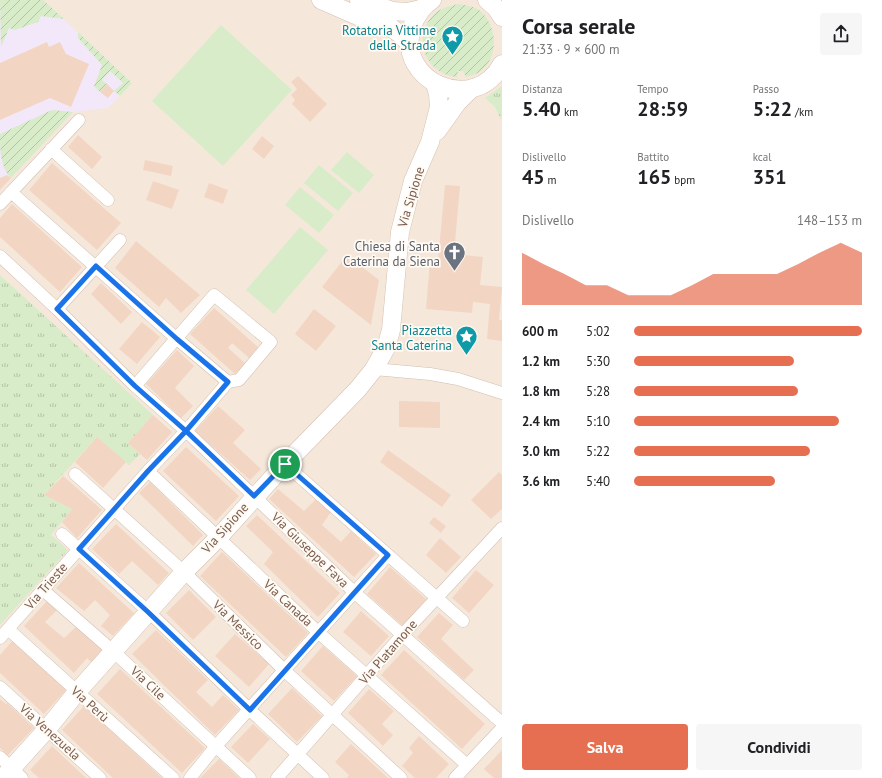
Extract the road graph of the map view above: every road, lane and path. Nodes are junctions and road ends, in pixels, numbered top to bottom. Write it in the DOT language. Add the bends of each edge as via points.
graph roads {
  1 [pos="321,0"];
  2 [pos="359,0"];
  3 [pos="487,0"];
  4 [pos="427,4"];
  5 [pos="502,17"];
  6 [pos="410,44"];
  7 [pos="502,64"];
  8 [pos="435,84"];
  9 [pos="472,88"];
  10 [pos="80,120"];
  11 [pos="430,142"];
  12 [pos="51,149"];
  13 [pos="11,192"];
  14 [pos="108,200"];
  15 [pos="0,204"];
  16 [pos="120,240"];
  17 [pos="0,256"];
  18 [pos="96,266"];
  19 [pos="57,309"];
  20 [pos="177,339"];
  21 [pos="374,369"];
  22 [pos="228,382"];
  23 [pos="135,386"];
  24 [pos="502,393"];
  25 [pos="186,431"];
  26 [pos="285,464"];
  27 [pos="148,471"];
  28 [pos="75,474"];
  29 [pos="254,496"];
  30 [pos="114,510"];
  31 [pos="502,528"];
  32 [pos="62,534"];
  33 [pos="218,538"];
  34 [pos="79,549"];
  35 [pos="388,555"];
  36 [pos="184,572"];
  37 [pos="43,590"];
  38 [pos="355,593"];
  39 [pos="436,598"];
  40 [pos="148,612"];
  41 [pos="463,621"];
  42 [pos="8,629"];
  43 [pos="318,632"];
  44 [pos="402,635"];
  45 [pos="0,638"];
  46 [pos="114,652"];
  47 [pos="285,671"];
  48 [pos="368,676"];
  49 [pos="0,687"];
  50 [pos="77,692"];
  51 [pos="250,710"];
  52 [pos="333,714"];
  53 [pos="502,723"];
  54 [pos="502,728"];
  55 [pos="48,729"];
  56 [pos="216,746"];
  57 [pos="298,754"];
  58 [pos="467,765"];
  59 [pos="9,770"];
  60 [pos="100,778"];
  61 [pos="173,778"];
  62 [pos="190,778"];
  63 [pos="250,778"];
  64 [pos="277,778"];
  65 [pos="323,778"];
  66 [pos="401,778"];
  67 [pos="455,778"];
  1 -- 6 [label="street" via="390,27"];
  2 -- 4 [label="street" via="393,12 407,12"];
  3 -- 5 [label="street"];
  4 -- 6 [label="street" via="415,20"];
  6 -- 8 [label="street" via="414,60 422,73"];
  7 -- 9 [label="street" via="492,77"];
  8 -- 9 [label="street" via="459,90"];
  8 -- 11 [label="street" via="439,107"];
  9 -- 11 [label="street" via="457,103"];
  10 -- 12 [label="street"];
  11 -- 21 [label="street, Via Sipione" via="413,182 400,232 390,330 386,348"];
  12 -- 13 [label="street"];
  12 -- 14 [label="street"];
  13 -- 15 [label="street"];
  13 -- 18 [label="street"];
  16 -- 18 [label="street"];
  17 -- 19 [label="street, Via Giuseppe Fava"];
  18 -- 19 [label="street"];
  18 -- 20 [label="street"];
  19 -- 23 [label="street, Via Giuseppe Fava"];
  20 -- 22 [label="street"];
  20 -- 22 [label="street, Via Trieste" via="214,295 271,342 239,380"];
  20 -- 23 [label="street"];
  21 -- 24 [label="street" via="458,379"];
  21 -- 26 [label="street, Via Sipione"];
  22 -- 25 [label="street, Via Trieste"];
  23 -- 25 [label="street, Via Giuseppe Fava"];
  25 -- 27 [label="street, Via Trieste"];
  25 -- 29 [label="street, Via Giuseppe Fava"];
  26 -- 29 [label="street, Via Sipione"];
  26 -- 35 [label="street"];
  27 -- 30 [label="street, Via Trieste"];
  27 -- 33 [label="street, Via Canada"];
  28 -- 30 [label="street, Via Messico"];
  29 -- 33 [label="street, Via Sipione"];
  29 -- 38 [label="street, Via Giuseppe Fava"];
  30 -- 34 [label="street, Via Trieste"];
  30 -- 36 [label="street, Via Messico"];
  31 -- 39 [label="street, Via Platamone"];
  32 -- 34 [label="street"];
  33 -- 36 [label="street, Via Sipione"];
  33 -- 43 [label="street, Via Canada"];
  34 -- 37 [label="street, Via Trieste"];
  34 -- 40 [label="street"];
  35 -- 38 [label="street"];
  35 -- 39 [label="street"];
  36 -- 40 [label="street, Via Sipione"];
  36 -- 47 [label="street, Via Messico"];
  37 -- 42 [label="street, Via Trieste"];
  37 -- 46 [label="street, Via Cile"];
  38 -- 43 [label="street"];
  38 -- 44 [label="street, Via Giuseppe Fava"];
  39 -- 41 [label="street"];
  39 -- 44 [label="street, Via Platamone"];
  40 -- 46 [label="street, Via Sipione"];
  40 -- 51 [label="street"];
  42 -- 45 [label="street, Via Trieste"];
  42 -- 50 [label="street, Via Perù"];
  43 -- 47 [label="street"];
  43 -- 48 [label="street, Via Canada"];
  44 -- 48 [label="street, Via Platamone"];
  44 -- 53 [label="street, Via Giuseppe Fava"];
  46 -- 50 [label="street, Via Sipione"];
  46 -- 56 [label="street, Via Cile"];
  47 -- 51 [label="street"];
  47 -- 52 [label="street, Via Messico"];
  48 -- 52 [label="street, Via Platamone"];
  48 -- 58 [label="street, Via Canada"];
  49 -- 55 [label="street, Via Venezuela"];
  50 -- 55 [label="street, Via Sipione"];
  50 -- 61 [label="street, Via Perù"];
  51 -- 56 [label="street"];
  51 -- 57 [label="street"];
  52 -- 57 [label="street, Via Platamone"];
  52 -- 66 [label="street, Via Messico"];
  54 -- 58 [label="street"];
  55 -- 59 [label="street, Via Sipione"];
  55 -- 60 [label="street, Via Venezuela"];
  56 -- 62 [label="street"];
  56 -- 63 [label="street, Via Cile"];
  57 -- 64 [label="street, Via Platamone"];
  57 -- 65 [label="street"];
  58 -- 67 [label="street"];
}
